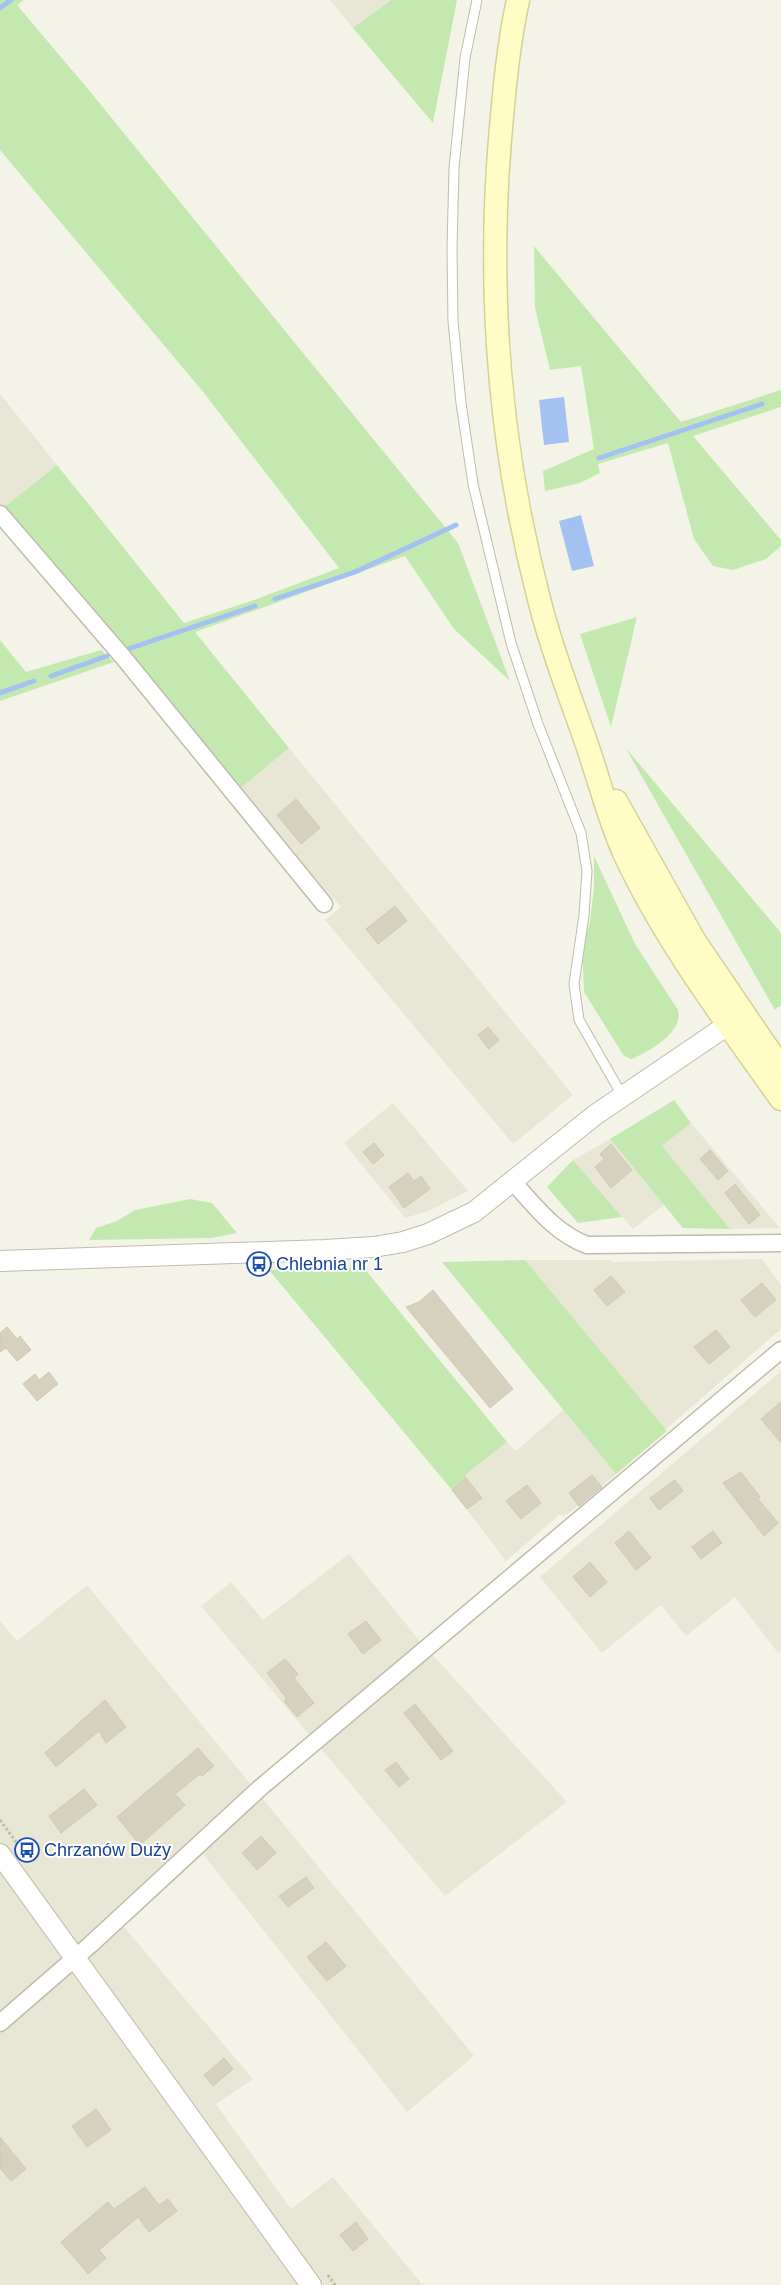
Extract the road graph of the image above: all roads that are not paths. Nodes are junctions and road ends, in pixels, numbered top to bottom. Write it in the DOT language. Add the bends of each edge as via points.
graph roads {
  1 [pos="478,0"];
  2 [pos="518,0"];
  3 [pos="0,514"];
  4 [pos="324,904"];
  5 [pos="736,1020"];
  6 [pos="781,1068"];
  7 [pos="622,1095"];
  8 [pos="781,1099"];
  9 [pos="513,1182"];
  10 [pos="781,1243"];
  11 [pos="0,1261"];
  12 [pos="781,1350"];
  13 [pos="0,1854"];
  14 [pos="75,1958"];
  15 [pos="0,2023"];
  16 [pos="311,2285"];
  1 -- 7 [label="lane" via="465,58 454,168 453,321 461,403 473,484 511,643 538,724 581,833 587,871 574,984 579,1020"];
  2 -- 5 [label="main road" via="498,158 494,254 497,345 512,477 529,559 548,631 587,745"];
  3 -- 4 [label="street" via="123,658"];
  5 -- 6 [label="main road"];
  5 -- 7 [label="street"];
  5 -- 8 [label="main road"];
  7 -- 9 [label="street" via="544,1154"];
  9 -- 10 [label="street" via="549,1222 573,1240 587,1245"];
  9 -- 11 [label="street" via="474,1212 453,1223 428,1234 374,1247"];
  12 -- 14 [label="street" via="260,1788"];
  13 -- 14 [label="street"];
  14 -- 15 [label="street"];
  14 -- 16 [label="street"];
}
